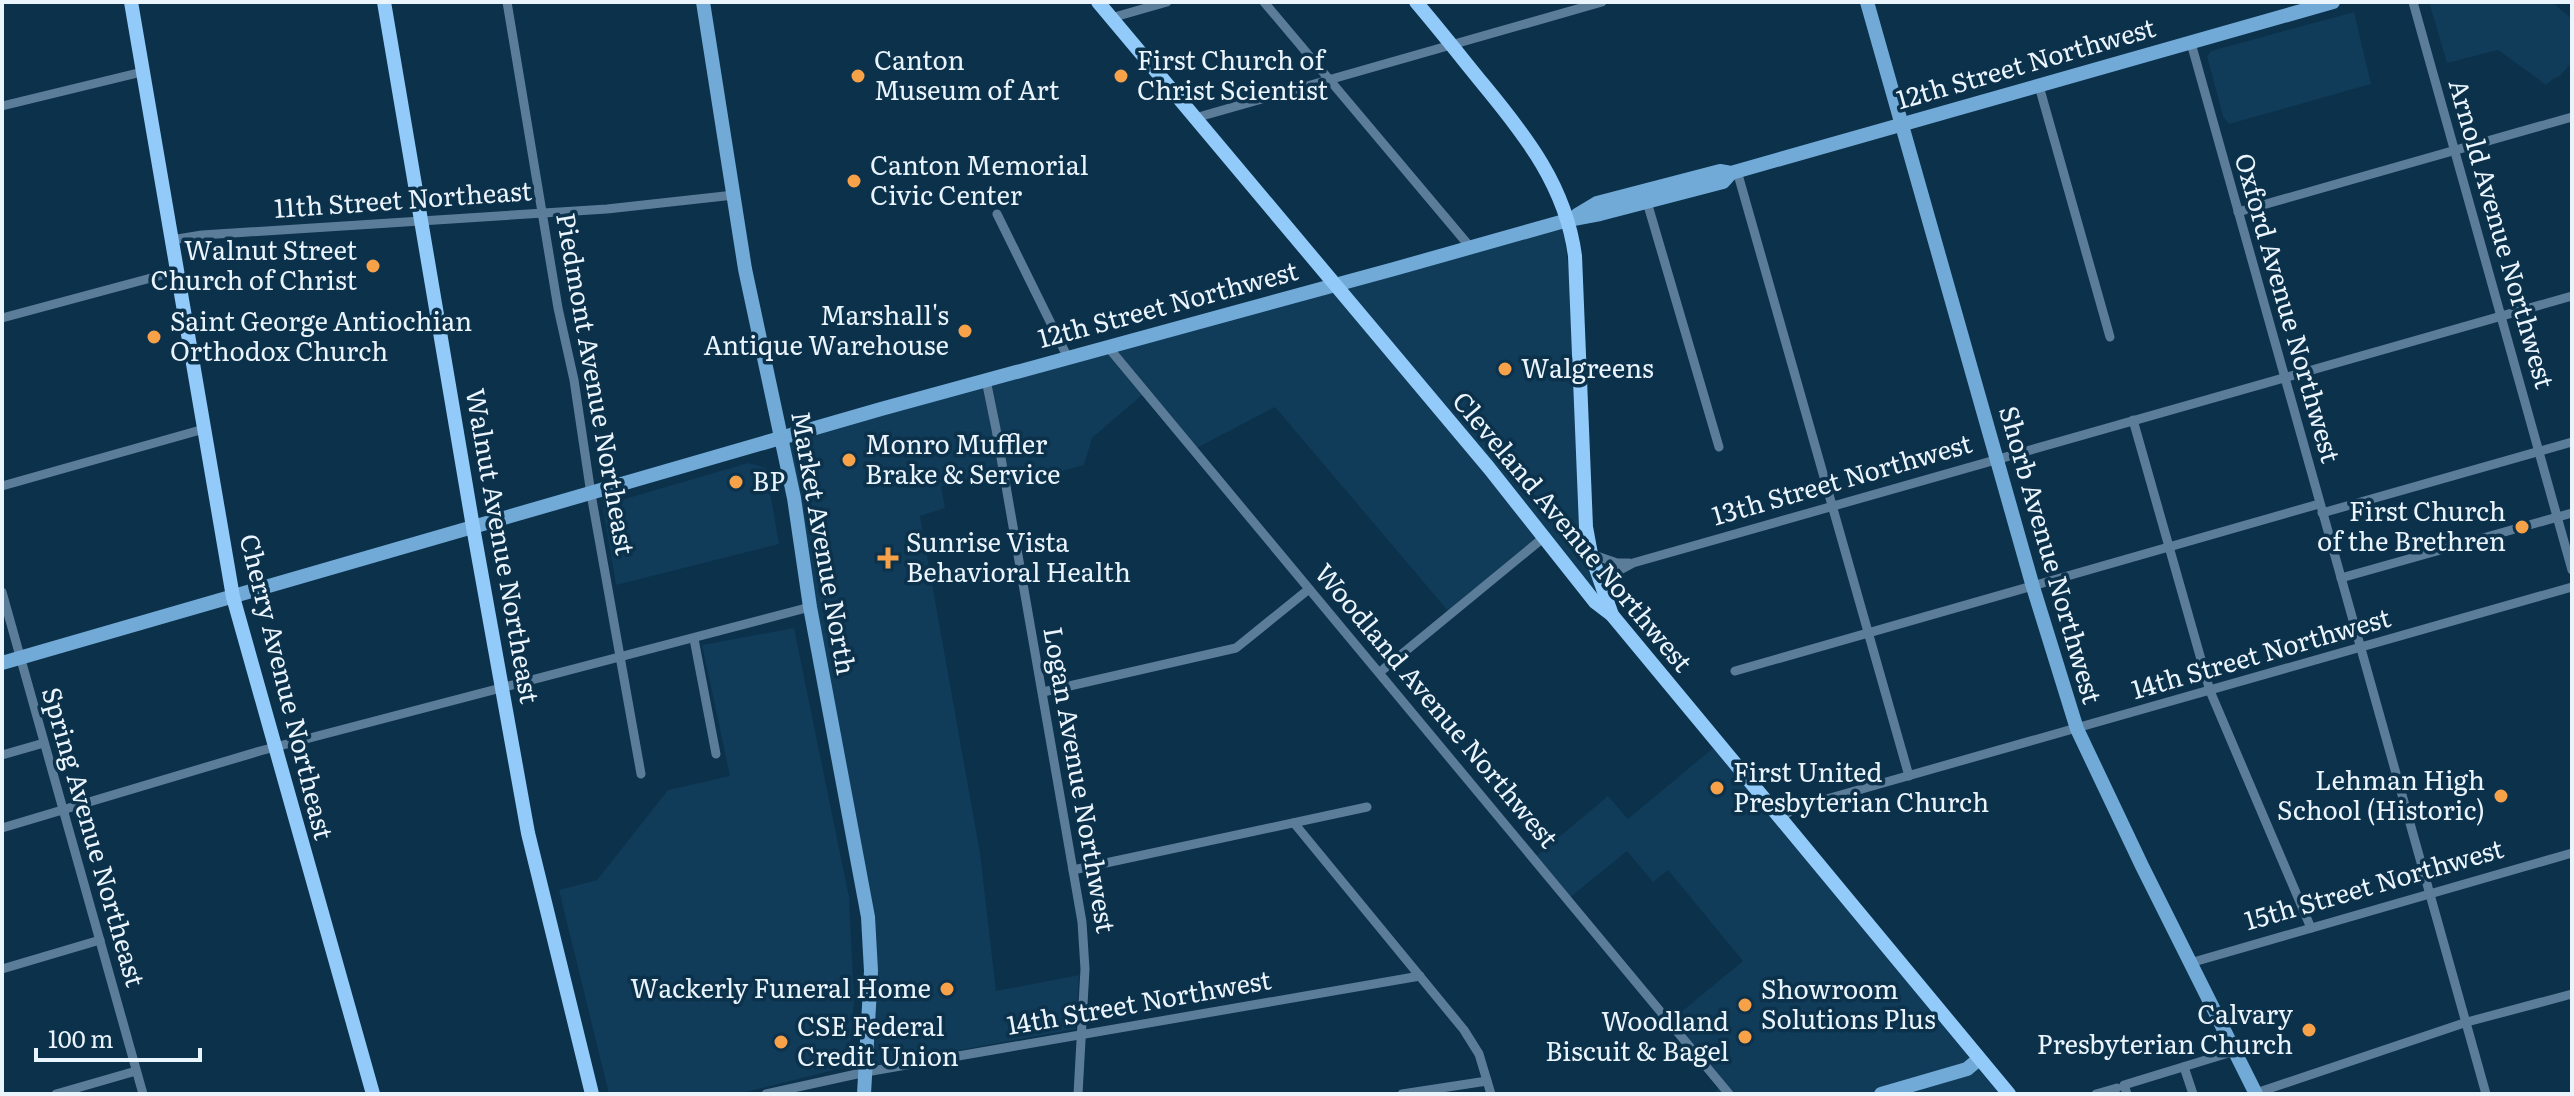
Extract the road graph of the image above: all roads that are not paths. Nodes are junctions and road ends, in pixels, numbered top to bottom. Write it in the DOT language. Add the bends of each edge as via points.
graph roads {
  1 [pos="131,2"];
  2 [pos="384,2"];
  3 [pos="507,2"];
  4 [pos="703,2"];
  5 [pos="1098,2"];
  6 [pos="1167,2"];
  7 [pos="1264,2"];
  8 [pos="1416,2"];
  9 [pos="1602,2"];
  10 [pos="1867,2"];
  11 [pos="2333,2"];
  12 [pos="2413,2"];
  13 [pos="1111,18"];
  14 [pos="2191,43"];
  15 [pos="1451,44"];
  16 [pos="142,72"];
  17 [pos="1329,79"];
  18 [pos="2039,86"];
  19 [pos="2,106"];
  20 [pos="2572,117"];
  21 [pos="1195,118"];
  22 [pos="1903,124"];
  23 [pos="2455,151"];
  24 [pos="1734,172"];
  25 [pos="734,195"];
  26 [pos="1647,202"];
  27 [pos="2238,212"];
  28 [pos="543,213"];
  29 [pos="997,214"];
  30 [pos="1568,220"];
  31 [pos="421,221"];
  32 [pos="171,240"];
  33 [pos="1471,248"];
  34 [pos="177,271"];
  35 [pos="1335,284"];
  36 [pos="2572,296"];
  37 [pos="2501,317"];
  38 [pos="2,318"];
  39 [pos="2110,337"];
  40 [pos="1108,347"];
  41 [pos="1068,358"];
  42 [pos="2284,378"];
  43 [pos="986,380"];
  44 [pos="2133,420"];
  45 [pos="204,429"];
  46 [pos="781,437"];
  47 [pos="2572,442"];
  48 [pos="1719,447"];
  49 [pos="2539,452"];
  50 [pos="1996,459"];
  51 [pos="2,486"];
  52 [pos="591,494"];
  53 [pos="1831,506"];
  54 [pos="2321,509"];
  55 [pos="2572,513"];
  56 [pos="2557,517"];
  57 [pos="473,527"];
  58 [pos="1543,538"];
  59 [pos="2169,547"];
  60 [pos="1591,554"];
  61 [pos="1633,563"];
  62 [pos="2572,570"];
  63 [pos="2341,578"];
  64 [pos="2033,587"];
  65 [pos="2572,587"];
  66 [pos="1309,589"];
  67 [pos="1604,591"];
  68 [pos="2,592"];
  69 [pos="233,597"];
  70 [pos="810,607"];
  71 [pos="1612,615"];
  72 [pos="1867,634"];
  73 [pos="694,639"];
  74 [pos="2361,649"];
  75 [pos="20,658"];
  76 [pos="619,658"];
  77 [pos="2,663"];
  78 [pos="1735,671"];
  79 [pos="1380,672"];
  80 [pos="502,689"];
  81 [pos="2210,691"];
  82 [pos="1043,692"];
  83 [pos="2077,729"];
  84 [pos="44,743"];
  85 [pos="275,747"];
  86 [pos="716,754"];
  87 [pos="2,755"];
  88 [pos="641,774"];
  89 [pos="1909,776"];
  90 [pos="1367,807"];
  91 [pos="63,809"];
  92 [pos="1780,818"];
  93 [pos="1294,823"];
  94 [pos="2,828"];
  95 [pos="2572,853"];
  96 [pos="1073,870"];
  97 [pos="2430,893"];
  98 [pos="2311,928"];
  99 [pos="100,940"];
  100 [pos="2190,963"];
  101 [pos="2,969"];
  102 [pos="1420,976"];
  103 [pos="2572,994"];
  104 [pos="2467,1022"];
  105 [pos="1082,1036"];
  106 [pos="2235,1051"];
  107 [pos="1979,1059"];
  108 [pos="2184,1067"];
  109 [pos="136,1071"];
  110 [pos="866,1072"];
  111 [pos="1487,1081"];
  112 [pos="2123,1089"];
  113 [pos="2256,1093"];
  114 [pos="56,1094"];
  115 [pos="143,1094"];
  116 [pos="373,1094"];
  117 [pos="592,1094"];
  118 [pos="766,1094"];
  119 [pos="864,1094"];
  120 [pos="1078,1094"];
  121 [pos="1402,1094"];
  122 [pos="1491,1094"];
  123 [pos="1729,1094"];
  124 [pos="1881,1094"];
  125 [pos="2009,1094"];
  126 [pos="2096,1094"];
  127 [pos="2193,1094"];
  128 [pos="2486,1094"];
  1 -- 16 [label="main road, Cherry Avenue Northeast"];
  2 -- 31 [label="main road, Walnut Avenue Northeast"];
  3 -- 28 [label="street, Piedmont Avenue Northeast"];
  4 -- 25 [label="main road, Market Avenue North"];
  5 -- 13 [label="main road, Cleveland Avenue Northwest"];
  6 -- 13 [label="street"];
  7 -- 17 [label="street"];
  8 -- 15 [label="main road"];
  9 -- 15 [label="street"];
  10 -- 22 [label="main road, Shorb Avenue Northwest"];
  11 -- 14 [label="main road, 12th Street Northwest"];
  12 -- 23 [label="street, Arnold Avenue Northwest"];
  13 -- 21 [label="main road, Cleveland Avenue Northwest"];
  14 -- 18 [label="main road, 12th Street Northwest"];
  14 -- 27 [label="street, Oxford Avenue Northwest"];
  15 -- 17 [label="street"];
  15 -- 30 [label="main road" via="1531,145 1553,179"];
  16 -- 19 [label="street"];
  16 -- 32 [label="main road, Cherry Avenue Northeast"];
  17 -- 21 [label="street"];
  17 -- 33 [label="street"];
  18 -- 22 [label="main road, 12th Street Northwest"];
  18 -- 39 [label="street"];
  20 -- 23 [label="street"];
  21 -- 35 [label="main road, Cleveland Avenue Northwest"];
  22 -- 24 [label="main road, 12th Street Northwest"];
  22 -- 50 [label="main road, Shorb Avenue Northwest"];
  23 -- 27 [label="street"];
  23 -- 37 [label="street, Arnold Avenue Northwest"];
  24 -- 26 [label="main road, 12th Street Northwest" via="1723,182"];
  24 -- 30 [label="main road, 12th Street Northwest" via="1720,171 1597,203"];
  24 -- 53 [label="street"];
  25 -- 28 [label="street, 11th Street Northeast"];
  25 -- 46 [label="main road, Market Avenue North"];
  26 -- 30 [label="main road, 12th Street Northwest"];
  26 -- 48 [label="street"];
  27 -- 42 [label="street, Oxford Avenue Northwest"];
  28 -- 31 [label="street, 11th Street Northeast"];
  28 -- 52 [label="street, Piedmont Avenue Northeast"];
  29 -- 41 [label="street"];
  30 -- 33 [label="main road, 12th Street Northwest"];
  30 -- 60 [label="main road" via="1575,256 1584,502"];
  31 -- 32 [label="street, 11th Street Northeast"];
  31 -- 57 [label="main road, Walnut Avenue Northeast"];
  32 -- 34 [label="main road, Cherry Avenue Northeast"];
  33 -- 35 [label="main road, 12th Street Northwest"];
  34 -- 38 [label="street"];
  34 -- 45 [label="main road, Cherry Avenue Northeast"];
  35 -- 40 [label="main road, 12th Street Northwest"];
  35 -- 58 [label="main road, Cleveland Avenue Northwest"];
  36 -- 37 [label="street, 13th Street Northwest"];
  37 -- 42 [label="street, 13th Street Northwest"];
  37 -- 49 [label="street, Arnold Avenue Northwest"];
  40 -- 41 [label="main road, 12th Street Northwest"];
  40 -- 66 [label="street, Woodland Avenue Northwest"];
  41 -- 43 [label="main road, 12th Street Northwest"];
  42 -- 44 [label="street, 13th Street Northwest"];
  42 -- 54 [label="street, Oxford Avenue Northwest"];
  43 -- 46 [label="main road, 12th Street Northwest"];
  43 -- 82 [label="street, Logan Avenue Northwest"];
  44 -- 50 [label="street, 13th Street Northwest"];
  44 -- 59 [label="street"];
  45 -- 51 [label="street"];
  45 -- 69 [label="main road, Cherry Avenue Northeast"];
  46 -- 52 [label="main road, 12th Street Northwest"];
  46 -- 70 [label="main road, Market Avenue North"];
  47 -- 49 [label="street"];
  49 -- 54 [label="street"];
  49 -- 56 [label="street, Arnold Avenue Northwest"];
  50 -- 53 [label="street, 13th Street Northwest"];
  50 -- 64 [label="main road, Shorb Avenue Northwest"];
  52 -- 57 [label="main road, 12th Street Northwest"];
  52 -- 76 [label="street, Piedmont Avenue Northeast"];
  53 -- 61 [label="street, 13th Street Northwest"];
  53 -- 72 [label="street"];
  54 -- 59 [label="street"];
  54 -- 63 [label="street, Oxford Avenue Northwest"];
  55 -- 56 [label="street"];
  56 -- 62 [label="street, Arnold Avenue Northwest"];
  56 -- 63 [label="street"];
  57 -- 69 [label="main road, 12th Street Northwest"];
  57 -- 80 [label="main road, Walnut Avenue Northeast"];
  58 -- 71 [label="main road, Cleveland Avenue Northwest"];
  58 -- 79 [label="street"];
  59 -- 64 [label="street"];
  59 -- 81 [label="street"];
  60 -- 61 [label="street, 13th Street Northwest"];
  60 -- 67 [label="main road"];
  61 -- 67 [label="street, 13th Street Northwest"];
  63 -- 74 [label="street, Oxford Avenue Northwest"];
  64 -- 72 [label="street"];
  64 -- 83 [label="main road, Shorb Avenue Northwest"];
  65 -- 74 [label="street, 14th Street Northwest"];
  66 -- 79 [label="street, Woodland Avenue Northwest"];
  66 -- 82 [label="street" via="1236,648"];
  67 -- 71 [label="main road"];
  68 -- 75 [label="street, Spring Avenue Northeast"];
  69 -- 75 [label="main road, 12th Street Northwest"];
  69 -- 85 [label="main road, Cherry Avenue Northeast"];
  70 -- 73 [label="street"];
  70 -- 110 [label="main road, Market Avenue North" via="868,917"];
  71 -- 92 [label="main road, Cleveland Avenue Northwest"];
  72 -- 78 [label="street"];
  72 -- 89 [label="street"];
  73 -- 76 [label="street"];
  73 -- 86 [label="street"];
  74 -- 81 [label="street, 14th Street Northwest"];
  74 -- 97 [label="street, Oxford Avenue Northwest"];
  75 -- 77 [label="main road, 12th Street Northwest"];
  75 -- 84 [label="street, Spring Avenue Northeast"];
  76 -- 80 [label="street"];
  76 -- 88 [label="street, Piedmont Avenue Northeast"];
  79 -- 123 [label="street, Woodland Avenue Northwest"];
  80 -- 85 [label="street"];
  80 -- 117 [label="main road, Walnut Avenue Northeast" via="540,884"];
  81 -- 83 [label="street, 14th Street Northwest"];
  81 -- 98 [label="street"];
  82 -- 96 [label="street, Logan Avenue Northwest"];
  83 -- 89 [label="street, 14th Street Northwest"];
  83 -- 100 [label="main road, Shorb Avenue Northwest"];
  84 -- 87 [label="street"];
  84 -- 91 [label="street, Spring Avenue Northeast"];
  85 -- 91 [label="street"];
  85 -- 116 [label="main road, Cherry Avenue Northeast"];
  89 -- 92 [label="street, 14th Street Northwest" via="1795,808"];
  90 -- 93 [label="street"];
  91 -- 94 [label="street"];
  91 -- 99 [label="street, Spring Avenue Northeast"];
  92 -- 107 [label="main road, Cleveland Avenue Northwest"];
  93 -- 96 [label="street"];
  93 -- 102 [label="street"];
  95 -- 97 [label="street, 15th Street Northwest"];
  96 -- 105 [label="street, Logan Avenue Northwest" via="1086,949"];
  97 -- 98 [label="street, 15th Street Northwest"];
  97 -- 104 [label="street, Oxford Avenue Northwest"];
  98 -- 100 [label="street, 15th Street Northwest"];
  99 -- 101 [label="street"];
  99 -- 109 [label="street, Spring Avenue Northeast"];
  100 -- 106 [label="main road, Shorb Avenue Northwest"];
  102 -- 105 [label="street, 14th Street Northwest"];
  102 -- 111 [label="street" via="1472,1041"];
  103 -- 104 [label="street"];
  104 -- 113 [label="street"];
  104 -- 128 [label="street, Oxford Avenue Northwest"];
  105 -- 110 [label="street, 14th Street Northwest"];
  105 -- 120 [label="street, Logan Avenue Northwest"];
  106 -- 108 [label="street"];
  106 -- 113 [label="main road, Shorb Avenue Northwest"];
  107 -- 124 [label="main road" via="1967,1069"];
  107 -- 125 [label="main road, Cleveland Avenue Northwest"];
  108 -- 112 [label="street"];
  108 -- 127 [label="street"];
  109 -- 114 [label="street"];
  109 -- 115 [label="street, Spring Avenue Northeast"];
  110 -- 118 [label="street, 14th Street Northwest"];
  110 -- 119 [label="main road, Market Avenue North"];
  111 -- 121 [label="street"];
  111 -- 122 [label="street"];
  112 -- 126 [label="street"];
}
